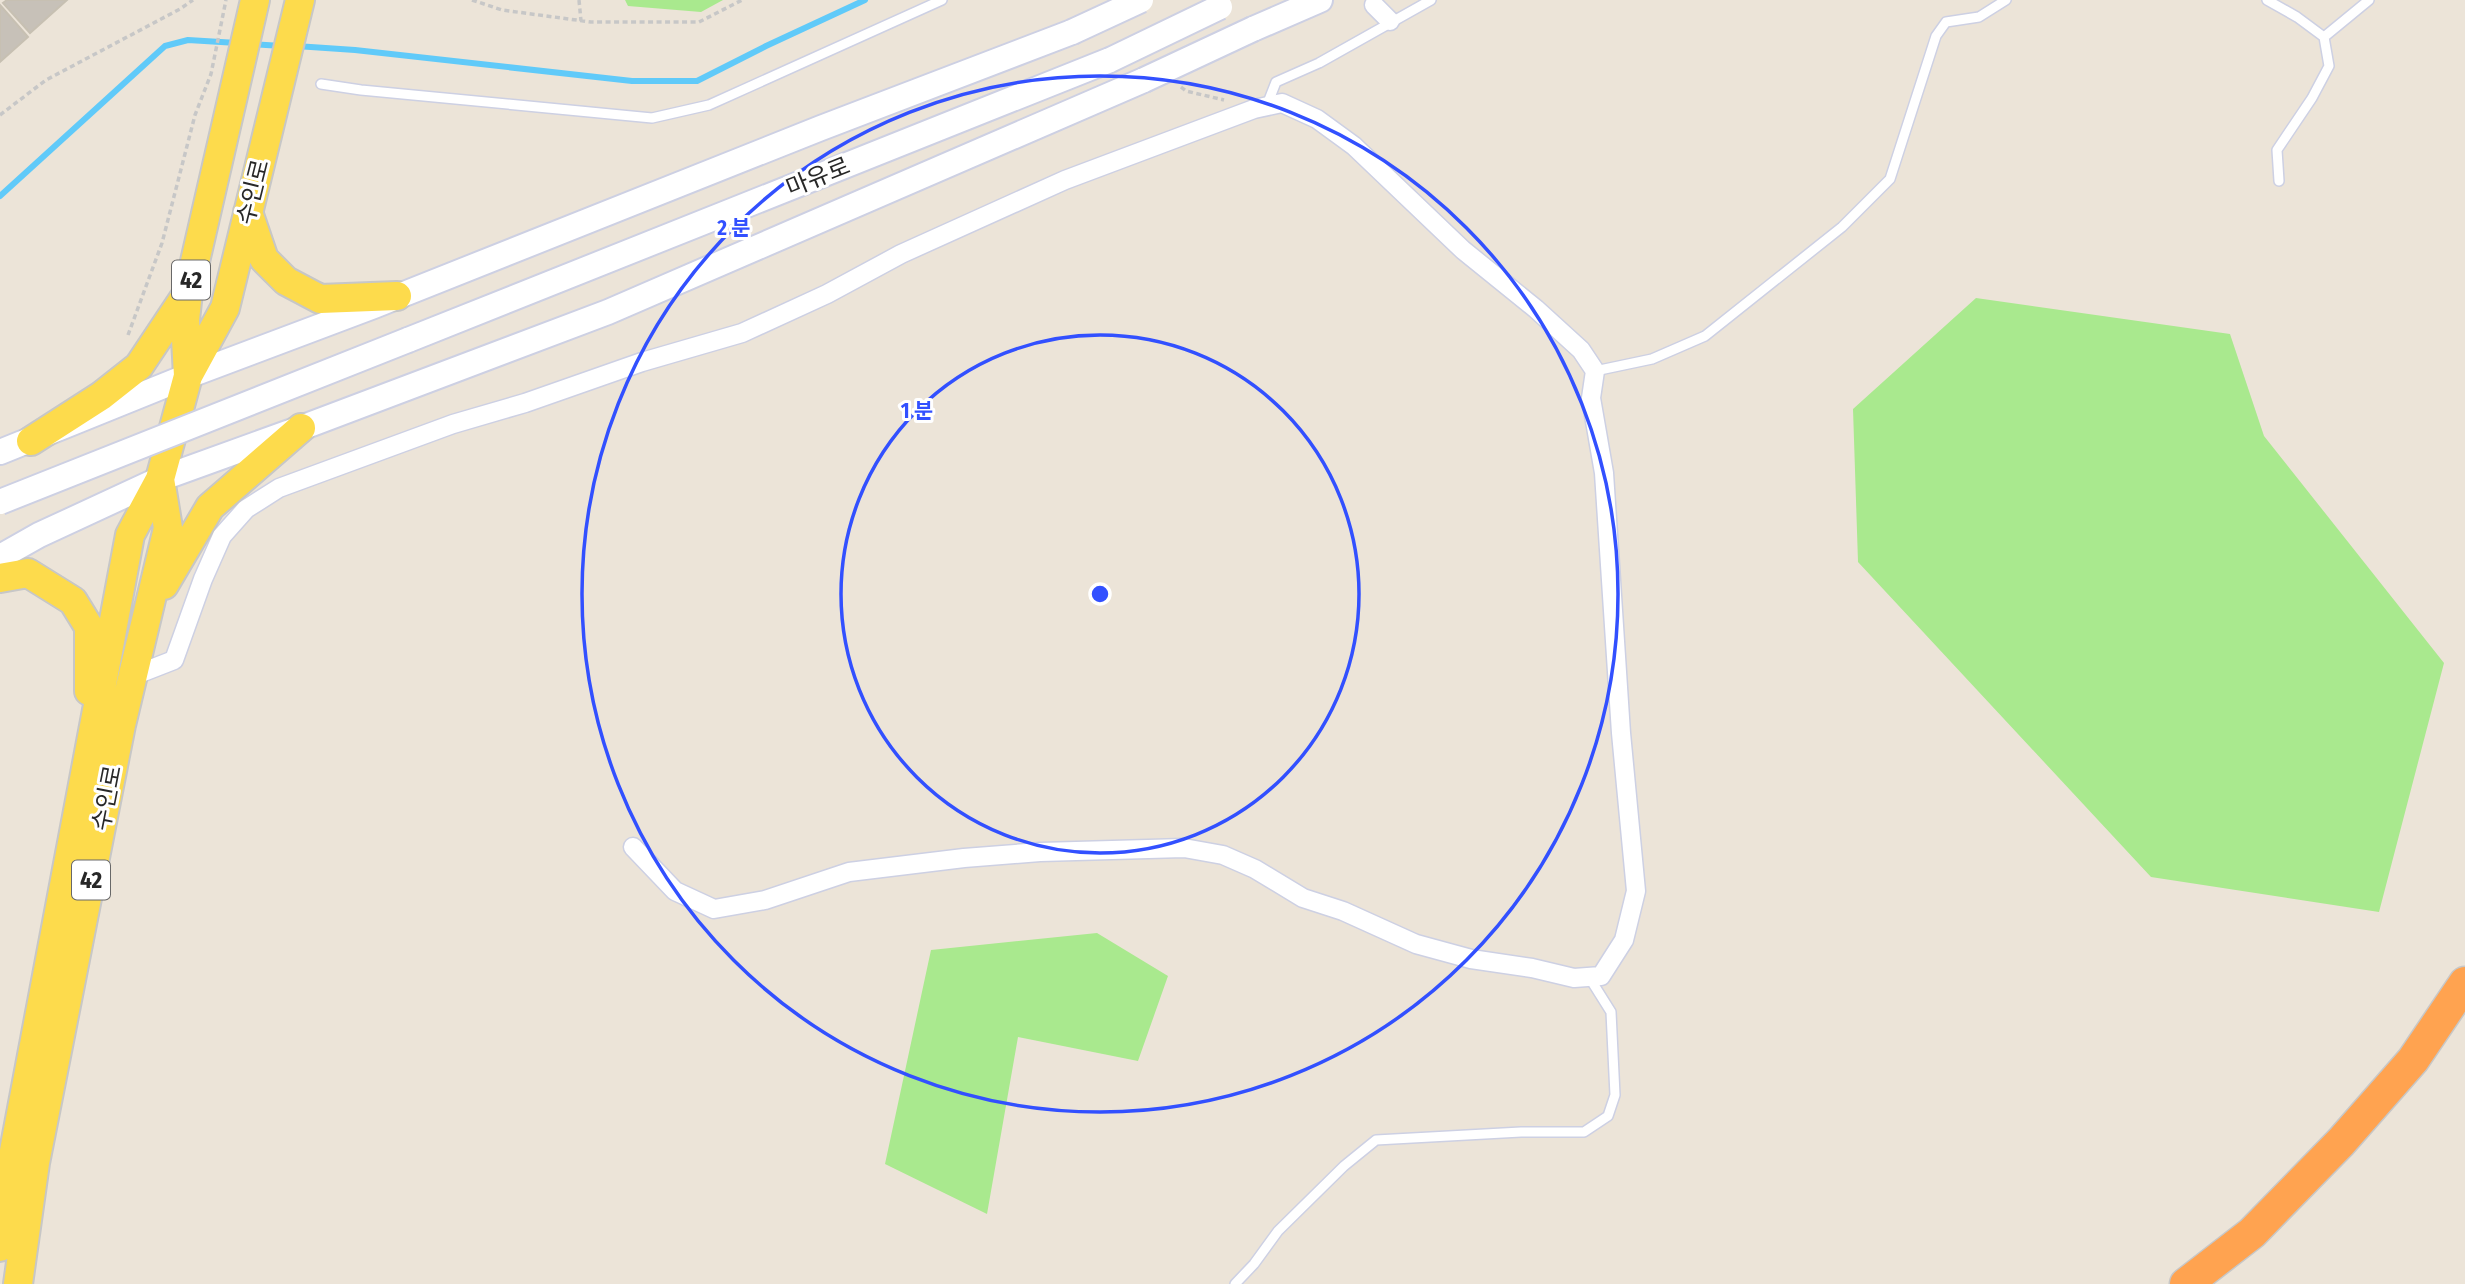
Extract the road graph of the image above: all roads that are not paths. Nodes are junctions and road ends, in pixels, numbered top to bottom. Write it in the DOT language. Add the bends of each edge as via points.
graph roads {
  1 [pos="256,0"];
  2 [pos="300,0"];
  3 [pos="942,0"];
  4 [pos="1140,0"];
  5 [pos="1320,0"];
  6 [pos="1431,0"];
  7 [pos="2006,0"];
  8 [pos="2267,0"];
  9 [pos="2369,0"];
  10 [pos="1227,4"];
  11 [pos="1374,5"];
  12 [pos="1390,21"];
  13 [pos="2324,37"];
  14 [pos="321,84"];
  15 [pos="1267,107"];
  16 [pos="2279,181"];
  17 [pos="248,211"];
  18 [pos="188,292"];
  19 [pos="397,296"];
  20 [pos="1595,371"];
  21 [pos="188,376"];
  22 [pos="301,428"];
  23 [pos="31,441"];
  24 [pos="0,452"];
  25 [pos="160,479"];
  26 [pos="0,502"];
  27 [pos="0,557"];
  28 [pos="0,578"];
  29 [pos="149,612"];
  30 [pos="133,676"];
  31 [pos="88,765"];
  32 [pos="633,847"];
  33 [pos="1589,977"];
  34 [pos="2465,983"];
  35 [pos="0,1248"];
  36 [pos="18,1284"];
  37 [pos="1235,1284"];
  38 [pos="2186,1284"];
  1 -- 18 [label="main road, 수인로 / 42" via="223,78"];
  2 -- 17 [label="main road, 수인로 / 42"];
  3 -- 14 [label="lane" via="709,105 652,118"];
  4 -- 19 [label="main road, bridge" via="1072,32"];
  5 -- 22 [label="main road, bridge" via="608,312"];
  6 -- 12 [label="lane"];
  7 -- 20 [label="lane" via="1979,17 1946,22 1936,36 1890,179 1842,227 1705,335 1652,359"];
  8 -- 13 [label="lane"];
  9 -- 13 [label="lane"];
  10 -- 26 [label="main road, 마유로, bridge" via="1110,60"];
  11 -- 12 [label="street"];
  12 -- 15 [label="lane" via="1319,63 1276,82"];
  13 -- 16 [label="lane" via="2329,66 2277,150"];
  15 -- 20 [label="street" via="1282,103 1317,119 1354,146 1453,241 1581,350"];
  15 -- 30 [label="street" via="1065,180 742,333 453,424 279,488 246,509 222,536 174,660"];
  17 -- 19 [label="main road" via="264,259 286,281 320,299"];
  17 -- 21 [label="main road, 수인로 / 42" via="225,308"];
  18 -- 21 [label="main road, 수인로 / 42" via="184,320"];
  18 -- 23 [label="main road" via="139,366"];
  19 -- 21 [label="main road"];
  20 -- 33 [label="street" via="1591,398 1604,473 1636,891 1624,940 1601,976"];
  21 -- 23 [label="main road"];
  21 -- 25 [label="main road, 수인로 / 42"];
  22 -- 25 [label="main road"];
  22 -- 29 [label="main road" via="210,507"];
  23 -- 24 [label="main road"];
  25 -- 27 [label="main road"];
  25 -- 29 [label="main road, 수인로 / 42" via="168,528"];
  25 -- 31 [label="main road, 수인로 / 42" via="130,535"];
  28 -- 31 [label="main road" via="28,573 73,601 89,627"];
  29 -- 30 [label="main road, 수인로 / 42"];
  30 -- 36 [label="main road, 수인로 / 42" via="35,1163"];
  31 -- 35 [label="main road, 수인로 / 42" via="14,1151"];
  32 -- 33 [label="street" via="676,891 714,909 765,900 849,872 1027,853 1184,848 1223,855 1303,898 1416,944 1471,959"];
  33 -- 37 [label="lane" via="1611,1012 1615,1095 1608,1116 1584,1132 1376,1140 1278,1231"];
  34 -- 38 [label="highway" via="2413,1060 2341,1142 2252,1233"];
}
